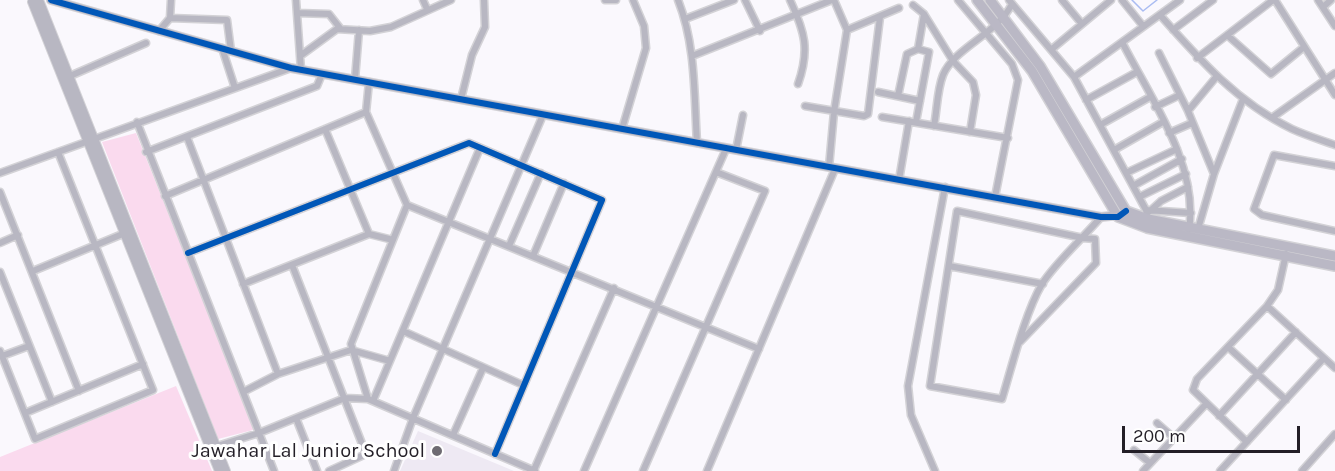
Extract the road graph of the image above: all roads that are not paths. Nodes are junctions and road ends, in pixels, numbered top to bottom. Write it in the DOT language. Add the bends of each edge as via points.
graph roads {
  1 [pos="34,0"];
  2 [pos="51,0"];
  3 [pos="171,0"];
  4 [pos="296,0"];
  5 [pos="423,0"];
  6 [pos="451,0"];
  7 [pos="484,0"];
  8 [pos="605,0"];
  9 [pos="616,0"];
  10 [pos="633,0"];
  11 [pos="678,0"];
  12 [pos="734,0"];
  13 [pos="745,0"];
  14 [pos="790,0"];
  15 [pos="833,0"];
  16 [pos="958,0"];
  17 [pos="977,0"];
  18 [pos="990,0"];
  19 [pos="1062,0"];
  20 [pos="1111,0"];
  21 [pos="1122,0"];
  22 [pos="1180,0"];
  23 [pos="1213,0"];
  24 [pos="1274,0"];
  25 [pos="1318,0"];
  26 [pos="1331,0"];
  27 [pos="1011,2"];
  28 [pos="72,3"];
  29 [pos="913,5"];
  30 [pos="1323,7"];
  31 [pos="899,8"];
  32 [pos="427,9"];
  33 [pos="297,13"];
  34 [pos="924,14"];
  35 [pos="797,15"];
  36 [pos="1160,15"];
  37 [pos="880,17"];
  38 [pos="170,18"];
  39 [pos="686,19"];
  40 [pos="1000,22"];
  41 [pos="1082,24"];
  42 [pos="1143,26"];
  43 [pos="1335,26"];
  44 [pos="340,28"];
  45 [pos="359,30"];
  46 [pos="847,30"];
  47 [pos="1173,30"];
  48 [pos="159,31"];
  49 [pos="760,31"];
  50 [pos="986,35"];
  51 [pos="1227,35"];
  52 [pos="1122,42"];
  53 [pos="146,43"];
  54 [pos="1304,47"];
  55 [pos="222,48"];
  56 [pos="918,49"];
  57 [pos="1052,49"];
  58 [pos="231,51"];
  59 [pos="1159,53"];
  60 [pos="300,56"];
  61 [pos="692,56"];
  62 [pos="1197,58"];
  63 [pos="953,61"];
  64 [pos="291,68"];
  65 [pos="301,70"];
  66 [pos="1137,72"];
  67 [pos="1335,73"];
  68 [pos="322,74"];
  69 [pos="70,76"];
  70 [pos="1217,76"];
  71 [pos="1074,77"];
  72 [pos="355,79"];
  73 [pos="1326,79"];
  74 [pos="369,82"];
  75 [pos="798,84"];
  76 [pos="235,88"];
  77 [pos="878,92"];
  78 [pos="1180,95"];
  79 [pos="1335,95"];
  80 [pos="898,96"];
  81 [pos="1150,97"];
  82 [pos="461,99"];
  83 [pos="1243,99"];
  84 [pos="1086,100"];
  85 [pos="920,101"];
  86 [pos="805,106"];
  87 [pos="1155,107"];
  88 [pos="1188,111"];
  89 [pos="366,112"];
  90 [pos="834,112"];
  91 [pos="543,115"];
  92 [pos="743,115"];
  93 [pos="882,117"];
  94 [pos="1272,117"];
  95 [pos="913,122"];
  96 [pos="1163,122"];
  97 [pos="137,123"];
  98 [pos="1192,123"];
  99 [pos="1100,124"];
  100 [pos="934,126"];
  101 [pos="325,129"];
  102 [pos="622,129"];
  103 [pos="970,132"];
  104 [pos="1169,133"];
  105 [pos="187,136"];
  106 [pos="1008,138"];
  107 [pos="91,139"];
  108 [pos="697,143"];
  109 [pos="1335,145"];
  110 [pos="480,148"];
  111 [pos="726,148"];
  112 [pos="1177,149"];
  113 [pos="736,150"];
  114 [pos="1114,150"];
  115 [pos="58,152"];
  116 [pos="147,152"];
  117 [pos="1182,159"];
  118 [pos="522,165"];
  119 [pos="1335,166"];
  120 [pos="832,168"];
  121 [pos="392,171"];
  122 [pos="716,172"];
  123 [pos="0,173"];
  124 [pos="541,173"];
  125 [pos="1126,173"];
  126 [pos="1186,174"];
  127 [pos="1214,174"];
  128 [pos="899,180"];
  129 [pos="203,181"];
  130 [pos="564,183"];
  131 [pos="1133,186"];
  132 [pos="945,187"];
  133 [pos="1188,187"];
  134 [pos="350,188"];
  135 [pos="0,192"];
  136 [pos="165,196"];
  137 [pos="995,197"];
  138 [pos="1139,198"];
  139 [pos="407,205"];
  140 [pos="1191,213"];
  141 [pos="1122,214"];
  142 [pos="1101,217"];
  143 [pos="1148,217"];
  144 [pos="449,222"];
  145 [pos="1191,230"];
  146 [pos="1335,231"];
  147 [pos="125,233"];
  148 [pos="369,234"];
  149 [pos="18,235"];
  150 [pos="225,238"];
  151 [pos="490,238"];
  152 [pos="1083,238"];
  153 [pos="393,240"];
  154 [pos="0,243"];
  155 [pos="95,245"];
  156 [pos="1287,245"];
  157 [pos="509,246"];
  158 [pos="188,253"];
  159 [pos="1286,255"];
  160 [pos="533,256"];
  161 [pos="1335,256"];
  162 [pos="292,265"];
  163 [pos="949,266"];
  164 [pos="1335,266"];
  165 [pos="33,271"];
  166 [pos="0,272"];
  167 [pos="573,272"];
  168 [pos="243,284"];
  169 [pos="1043,284"];
  170 [pos="614,288"];
  171 [pos="657,306"];
  172 [pos="1267,306"];
  173 [pos="706,326"];
  174 [pos="403,331"];
  175 [pos="1296,332"];
  176 [pos="1020,342"];
  177 [pos="29,346"];
  178 [pos="1228,347"];
  179 [pos="759,349"];
  180 [pos="351,350"];
  181 [pos="442,351"];
  182 [pos="1,353"];
  183 [pos="1324,358"];
  184 [pos="327,359"];
  185 [pos="390,361"];
  186 [pos="143,364"];
  187 [pos="483,368"];
  188 [pos="1335,368"];
  189 [pos="278,374"];
  190 [pos="1258,374"];
  191 [pos="524,385"];
  192 [pos="79,391"];
  193 [pos="243,392"];
  194 [pos="345,398"];
  195 [pos="371,400"];
  196 [pos="1286,400"];
  197 [pos="52,402"];
  198 [pos="1206,404"];
  199 [pos="25,413"];
  200 [pos="1219,416"];
  201 [pos="296,418"];
  202 [pos="413,418"];
  203 [pos="1157,423"];
  204 [pos="259,433"];
  205 [pos="1335,434"];
  206 [pos="453,435"];
  207 [pos="1174,438"];
  208 [pos="1248,442"];
  209 [pos="213,447"];
  210 [pos="1134,450"];
  211 [pos="495,454"];
  212 [pos="1150,463"];
  213 [pos="343,468"];
  214 [pos="1224,470"];
  215 [pos="219,471"];
  216 [pos="226,471"];
  217 [pos="274,471"];
  218 [pos="317,471"];
  219 [pos="329,471"];
  220 [pos="394,471"];
  221 [pos="534,471"];
  222 [pos="584,471"];
  223 [pos="643,471"];
  224 [pos="707,471"];
  225 [pos="935,471"];
  226 [pos="1143,471"];
  227 [pos="1302,471"];
  1 -- 69 [label="street"];
  1 -- 107 [label="street"];
  2 -- 28 [label="street"];
  3 -- 38 [label="street"];
  4 -- 33 [label="street"];
  5 -- 32 [label="street"];
  6 -- 32 [label="street"];
  7 -- 82 [label="street" via="485,27 472,55"];
  8 -- 9 [label="street"];
  10 -- 102 [label="street" via="644,26 646,48"];
  11 -- 39 [label="street"];
  12 -- 39 [label="street"];
  13 -- 49 [label="street"];
  14 -- 35 [label="street"];
  15 -- 35 [label="street"];
  15 -- 46 [label="street"];
  16 -- 50 [label="street"];
  17 -- 40 [label="main road"];
  18 -- 40 [label="main road"];
  19 -- 41 [label="street"];
  20 -- 41 [label="street"];
  21 -- 42 [label="street"];
  22 -- 36 [label="street"];
  23 -- 47 [label="street"];
  24 -- 51 [label="street"];
  24 -- 54 [label="street"];
  25 -- 30 [label="street"];
  26 -- 30 [label="street"];
  27 -- 40 [label="street"];
  27 -- 57 [label="street"];
  28 -- 48 [label="street"];
  29 -- 34 [label="street"];
  30 -- 43 [label="street"];
  31 -- 37 [label="street"];
  32 -- 45 [label="street" via="391,27"];
  33 -- 44 [label="street" via="329,14"];
  33 -- 60 [label="street"];
  34 -- 56 [label="street"];
  34 -- 63 [label="street"];
  35 -- 49 [label="street"];
  35 -- 75 [label="street" via="807,51"];
  36 -- 42 [label="street"];
  36 -- 47 [label="street"];
  37 -- 46 [label="street"];
  37 -- 90 [label="street" via="868,114"];
  38 -- 48 [label="street"];
  38 -- 58 [label="street" via="227,20"];
  39 -- 61 [label="street"];
  40 -- 50 [label="street"];
  40 -- 141 [label="main road"];
  41 -- 57 [label="street"];
  42 -- 52 [label="street"];
  44 -- 45 [label="street"];
  44 -- 60 [label="street"];
  45 -- 72 [label="street"];
  46 -- 90 [label="street"];
  47 -- 62 [label="street"];
  48 -- 55 [label="street"];
  49 -- 61 [label="street"];
  50 -- 63 [label="street"];
  50 -- 106 [label="street" via="1012,64 1018,80"];
  51 -- 54 [label="street" via="1271,74"];
  51 -- 62 [label="street"];
  52 -- 66 [label="street"];
  52 -- 71 [label="street"];
  53 -- 69 [label="street"];
  54 -- 73 [label="street"];
  55 -- 58 [label="street"];
  55 -- 76 [label="street"];
  56 -- 80 [label="street" via="907,54"];
  56 -- 85 [label="street" via="929,52"];
  57 -- 71 [label="street"];
  58 -- 64 [label="street"];
  59 -- 78 [label="street"];
  60 -- 65 [label="street"];
  61 -- 108 [label="street"];
  62 -- 70 [label="street"];
  63 -- 100 [label="street" via="944,75"];
  63 -- 103 [label="street" via="973,82 976,95"];
  64 -- 65 [label="street"];
  64 -- 76 [label="street"];
  65 -- 68 [label="street"];
  66 -- 81 [label="street"];
  66 -- 84 [label="street"];
  67 -- 73 [label="street"];
  68 -- 72 [label="street"];
  68 -- 105 [label="street" via="317,86"];
  69 -- 107 [label="street"];
  70 -- 83 [label="street"];
  70 -- 88 [label="street"];
  71 -- 84 [label="street"];
  72 -- 74 [label="street"];
  73 -- 79 [label="street"];
  73 -- 94 [label="street"];
  74 -- 82 [label="street"];
  74 -- 89 [label="street"];
  76 -- 97 [label="street"];
  77 -- 80 [label="street"];
  78 -- 87 [label="street"];
  78 -- 88 [label="street"];
  80 -- 85 [label="street"];
  81 -- 87 [label="street"];
  81 -- 99 [label="street"];
  82 -- 91 [label="street"];
  83 -- 94 [label="street"];
  83 -- 127 [label="street"];
  84 -- 99 [label="street"];
  85 -- 95 [label="street"];
  86 -- 90 [label="street"];
  87 -- 96 [label="street"];
  88 -- 98 [label="street"];
  89 -- 101 [label="street"];
  89 -- 121 [label="street"];
  90 -- 120 [label="street"];
  91 -- 102 [label="street"];
  91 -- 118 [label="street"];
  92 -- 113 [label="street"];
  93 -- 95 [label="street"];
  94 -- 109 [label="street"];
  95 -- 100 [label="street"];
  95 -- 128 [label="street"];
  96 -- 104 [label="street"];
  96 -- 114 [label="street"];
  97 -- 107 [label="street"];
  97 -- 116 [label="street"];
  98 -- 104 [label="street"];
  98 -- 127 [label="street"];
  99 -- 114 [label="street"];
  100 -- 103 [label="street"];
  101 -- 129 [label="street"];
  101 -- 134 [label="street"];
  102 -- 108 [label="street"];
  103 -- 106 [label="street"];
  104 -- 112 [label="street"];
  105 -- 116 [label="street"];
  105 -- 129 [label="street"];
  106 -- 137 [label="street"];
  107 -- 115 [label="street"];
  107 -- 147 [label="street"];
  107 -- 209 [label="street"];
  108 -- 111 [label="street"];
  110 -- 118 [label="street"];
  110 -- 121 [label="street" via="469,142"];
  110 -- 144 [label="street"];
  111 -- 113 [label="street"];
  111 -- 122 [label="street"];
  112 -- 117 [label="street"];
  112 -- 125 [label="street"];
  113 -- 120 [label="street"];
  114 -- 125 [label="street"];
  115 -- 123 [label="street"];
  115 -- 155 [label="street"];
  116 -- 136 [label="street"];
  117 -- 126 [label="street"];
  117 -- 131 [label="street"];
  118 -- 124 [label="street"];
  118 -- 151 [label="street"];
  119 -- 146 [label="street" via="1274,155 1254,210"];
  120 -- 128 [label="street"];
  120 -- 179 [label="street"];
  121 -- 134 [label="street"];
  121 -- 139 [label="street"];
  122 -- 171 [label="street"];
  122 -- 173 [label="street" via="765,191"];
  124 -- 130 [label="street"];
  124 -- 157 [label="street"];
  125 -- 131 [label="street"];
  126 -- 133 [label="street"];
  126 -- 138 [label="street"];
  127 -- 145 [label="street"];
  128 -- 132 [label="street"];
  129 -- 136 [label="street"];
  129 -- 150 [label="street"];
  130 -- 160 [label="street"];
  130 -- 167 [label="street" via="603,200"];
  131 -- 138 [label="street"];
  132 -- 137 [label="street"];
  132 -- 225 [label="street" via="908,386 911,415"];
  133 -- 140 [label="street"];
  133 -- 143 [label="street" via="1161,201"];
  134 -- 148 [label="street"];
  134 -- 150 [label="street"];
  135 -- 149 [label="street"];
  136 -- 158 [label="street"];
  137 -- 142 [label="street"];
  138 -- 143 [label="street"];
  139 -- 144 [label="street"];
  139 -- 153 [label="street"];
  140 -- 143 [label="street"];
  140 -- 145 [label="street"];
  141 -- 142 [label="street"];
  141 -- 143 [label="main road"];
  142 -- 152 [label="street"];
  143 -- 145 [label="main road"];
  144 -- 151 [label="street"];
  144 -- 174 [label="street"];
  145 -- 156 [label="main road"];
  145 -- 159 [label="main road"];
  147 -- 155 [label="street"];
  147 -- 209 [label="street"];
  148 -- 153 [label="street"];
  148 -- 162 [label="street"];
  149 -- 154 [label="street"];
  149 -- 165 [label="street"];
  150 -- 158 [label="street"];
  150 -- 168 [label="street"];
  151 -- 157 [label="street"];
  151 -- 181 [label="street"];
  152 -- 163 [label="street" via="957,211"];
  152 -- 169 [label="street"];
  152 -- 176 [label="street" via="1095,239 1096,263"];
  153 -- 180 [label="street"];
  155 -- 165 [label="street"];
  155 -- 186 [label="street"];
  156 -- 159 [label="street"];
  156 -- 161 [label="main road"];
  157 -- 160 [label="street"];
  158 -- 193 [label="street"];
  159 -- 164 [label="main road"];
  159 -- 172 [label="street" via="1278,290"];
  160 -- 167 [label="street"];
  162 -- 168 [label="street"];
  162 -- 184 [label="street"];
  163 -- 169 [label="street"];
  163 -- 176 [label="street" via="930,386 1002,399"];
  165 -- 192 [label="street"];
  166 -- 177 [label="street"];
  167 -- 170 [label="street"];
  167 -- 191 [label="street"];
  168 -- 189 [label="street"];
  169 -- 176 [label="street"];
  170 -- 171 [label="street"];
  170 -- 221 [label="street"];
  171 -- 173 [label="street"];
  171 -- 222 [label="street"];
  172 -- 175 [label="street"];
  172 -- 178 [label="street"];
  173 -- 179 [label="street"];
  173 -- 223 [label="street"];
  174 -- 181 [label="street"];
  174 -- 185 [label="street"];
  175 -- 183 [label="street"];
  175 -- 190 [label="street"];
  177 -- 182 [label="street"];
  177 -- 197 [label="street"];
  178 -- 190 [label="street"];
  178 -- 198 [label="street" via="1197,379 1193,390"];
  179 -- 224 [label="street"];
  180 -- 184 [label="street"];
  180 -- 185 [label="street"];
  180 -- 195 [label="street"];
  181 -- 187 [label="street"];
  181 -- 202 [label="street"];
  182 -- 199 [label="street"];
  183 -- 188 [label="street"];
  183 -- 196 [label="street"];
  184 -- 189 [label="street"];
  184 -- 194 [label="street"];
  185 -- 195 [label="street"];
  186 -- 192 [label="street"];
  186 -- 199 [label="street" via="153,390 35,439"];
  187 -- 191 [label="street"];
  187 -- 206 [label="street"];
  189 -- 193 [label="street"];
  190 -- 196 [label="street"];
  190 -- 200 [label="street"];
  191 -- 211 [label="street"];
  192 -- 197 [label="street"];
  193 -- 204 [label="street"];
  194 -- 195 [label="street"];
  194 -- 201 [label="street"];
  194 -- 213 [label="street" via="366,454"];
  195 -- 202 [label="street"];
  196 -- 208 [label="street"];
  197 -- 199 [label="street"];
  198 -- 200 [label="street"];
  198 -- 207 [label="street"];
  200 -- 208 [label="street"];
  201 -- 204 [label="street"];
  201 -- 218 [label="street"];
  202 -- 206 [label="street"];
  202 -- 220 [label="street"];
  203 -- 207 [label="street"];
  204 -- 209 [label="street"];
  204 -- 217 [label="street"];
  205 -- 227 [label="street"];
  206 -- 211 [label="street"];
  207 -- 212 [label="street"];
  208 -- 214 [label="street"];
  209 -- 215 [label="street"];
  209 -- 216 [label="street"];
  210 -- 212 [label="street"];
  211 -- 221 [label="street"];
  212 -- 226 [label="street"];
  213 -- 219 [label="street"];
}
